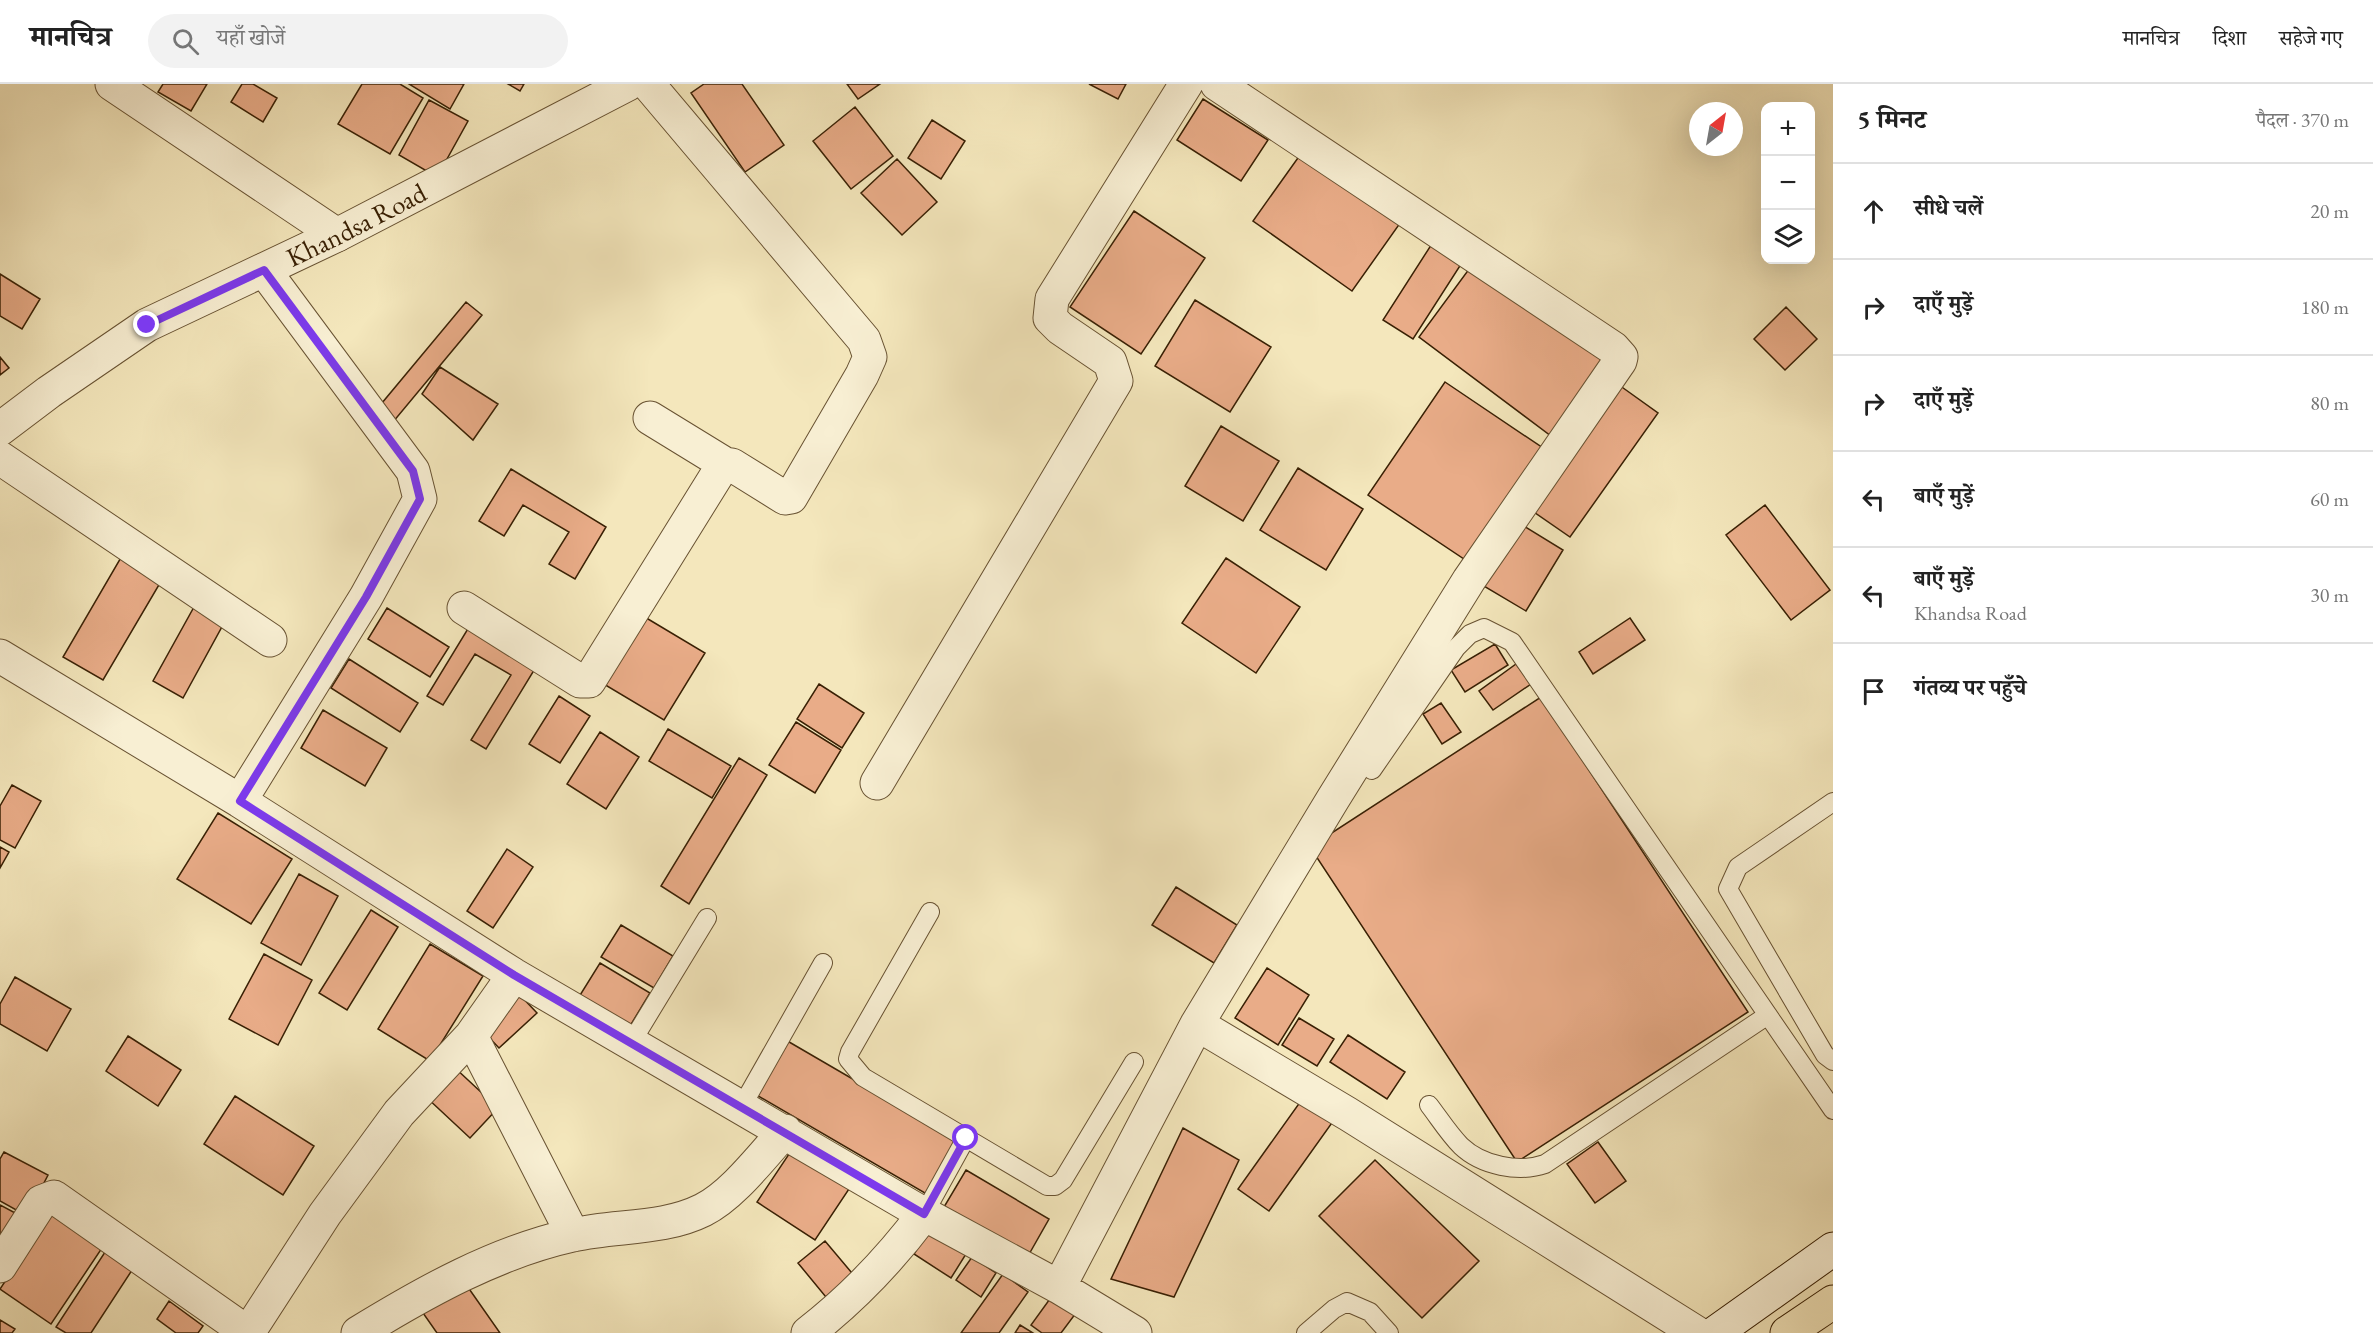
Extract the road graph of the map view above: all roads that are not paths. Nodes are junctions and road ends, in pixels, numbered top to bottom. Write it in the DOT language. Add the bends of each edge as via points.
graph roads {
  1 [pos="112,84"];
  2 [pos="628,84"];
  3 [pos="648,84"];
  4 [pos="1186,84"];
  5 [pos="1217,84"];
  6 [pos="337,235"];
  7 [pos="264,270"];
  8 [pos="650,418"];
  9 [pos="0,429"];
  10 [pos="0,458"];
  11 [pos="725,464"];
  12 [pos="464,608"];
  13 [pos="270,640"];
  14 [pos="0,656"];
  15 [pos="1372,770"];
  16 [pos="877,783"];
  17 [pos="240,801"];
  18 [pos="1833,802"];
  19 [pos="930,912"];
  20 [pos="707,918"];
  21 [pos="823,963"];
  22 [pos="514,975"];
  23 [pos="1768,1016"];
  24 [pos="1197,1024"];
  25 [pos="471,1036"];
  26 [pos="631,1043"];
  27 [pos="1833,1061"];
  28 [pos="1134,1062"];
  29 [pos="1429,1105"];
  30 [pos="742,1106"];
  31 [pos="1833,1110"];
  32 [pos="785,1131"];
  33 [pos="966,1138"];
  34 [pos="924,1214"];
  35 [pos="573,1235"];
  36 [pos="1833,1249"];
  37 [pos="0,1266"];
  38 [pos="1059,1287"];
  39 [pos="1833,1302"];
  40 [pos="248,1333"];
  41 [pos="358,1333"];
  42 [pos="808,1333"];
  43 [pos="1136,1333"];
  44 [pos="1306,1333"];
  45 [pos="1389,1333"];
  46 [pos="1697,1333"];
  47 [pos="1715,1333"];
  48 [pos="1787,1333"];
  1 -- 6 [label="street"];
  2 -- 6 [label="street, Khandsa Road"];
  3 -- 11 [label="street" via="864,340 870,357 791,496 784,498"];
  4 -- 16 [label="street" via="1052,298 1050,318 1110,362 1116,381"];
  5 -- 24 [label="street" via="1621,357 1463,590"];
  6 -- 7 [label="street, Khandsa Road"];
  7 -- 9 [label="street, Khandsa Road" via="147,325"];
  7 -- 17 [label="street" via="413,471 420,499 366,597"];
  8 -- 11 [label="street"];
  10 -- 13 [label="street"];
  11 -- 12 [label="street" via="589,681 580,681"];
  14 -- 17 [label="street"];
  15 -- 23 [label="lane" via="1456,648 1470,634 1485,628 1497,632 1512,642"];
  17 -- 22 [label="street"];
  18 -- 27 [label="lane" via="1738,867 1728,889 1825,1054"];
  19 -- 33 [label="lane" via="848,1059 862,1077"];
  20 -- 26 [label="lane"];
  21 -- 30 [label="lane"];
  22 -- 25 [label="street"];
  22 -- 26 [label="street"];
  23 -- 29 [label="lane" via="1545,1164 1532,1168 1510,1167 1461,1146"];
  23 -- 31 [label="lane"];
  24 -- 38 [label="street"];
  24 -- 46 [label="street"];
  25 -- 35 [label="street"];
  25 -- 40 [label="street" via="399,1113 325,1214"];
  26 -- 30 [label="street"];
  28 -- 33 [label="lane" via="1056,1186 1047,1186"];
  30 -- 32 [label="street"];
  32 -- 34 [label="street"];
  32 -- 35 [label="street" via="721,1199 704,1210 681,1220"];
  33 -- 34 [label="lane"];
  34 -- 38 [label="street"];
  34 -- 42 [label="street" via="883,1264"];
  35 -- 41 [label="street" via="518,1251 458,1276"];
  36 -- 47 [label="street"];
  37 -- 40 [label="street" via="41,1202 54,1197"];
  38 -- 43 [label="street"];
  39 -- 48 [label="highway"];
  44 -- 45 [label="lane" via="1334,1308 1347,1302 1370,1312"];
}
